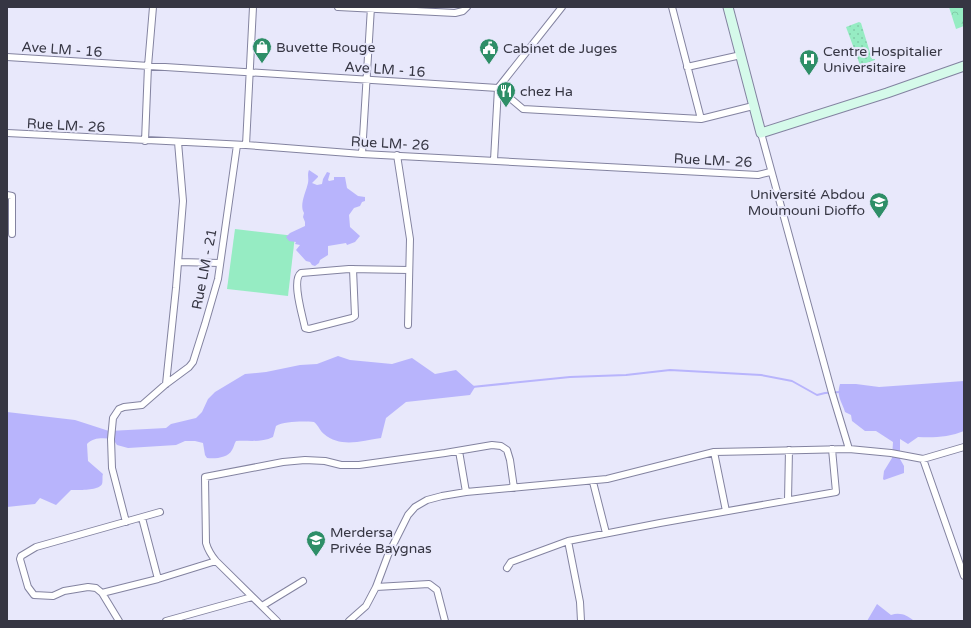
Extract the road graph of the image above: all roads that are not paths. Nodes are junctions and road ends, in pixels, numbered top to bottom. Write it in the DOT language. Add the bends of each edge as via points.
graph roads {
  1 [pos="154,7"];
  2 [pos="252,7"];
  3 [pos="338,7"];
  4 [pos="467,7"];
  5 [pos="562,7"];
  6 [pos="672,7"];
  7 [pos="728,7"];
  8 [pos="371,8"];
  9 [pos="741,55"];
  10 [pos="7,57"];
  11 [pos="148,66"];
  12 [pos="964,66"];
  13 [pos="688,67"];
  14 [pos="250,72"];
  15 [pos="368,80"];
  16 [pos="498,88"];
  17 [pos="753,106"];
  18 [pos="701,119"];
  19 [pos="7,133"];
  20 [pos="761,133"];
  21 [pos="145,141"];
  22 [pos="178,142"];
  23 [pos="238,145"];
  24 [pos="246,145"];
  25 [pos="362,154"];
  26 [pos="397,155"];
  27 [pos="494,160"];
  28 [pos="770,172"];
  29 [pos="7,195"];
  30 [pos="12,234"];
  31 [pos="178,262"];
  32 [pos="220,263"];
  33 [pos="353,269"];
  34 [pos="409,270"];
  35 [pos="408,324"];
  36 [pos="166,384"];
  37 [pos="964,447"];
  38 [pos="832,449"];
  39 [pos="849,449"];
  40 [pos="789,450"];
  41 [pos="459,451"];
  42 [pos="714,452"];
  43 [pos="923,459"];
  44 [pos="593,482"];
  45 [pos="514,488"];
  46 [pos="466,492"];
  47 [pos="788,500"];
  48 [pos="726,511"];
  49 [pos="160,512"];
  50 [pos="142,518"];
  51 [pos="126,522"];
  52 [pos="606,533"];
  53 [pos="568,541"];
  54 [pos="216,561"];
  55 [pos="507,568"];
  56 [pos="964,576"];
  57 [pos="158,579"];
  58 [pos="303,581"];
  59 [pos="376,587"];
  60 [pos="102,593"];
  61 [pos="252,597"];
  62 [pos="262,606"];
  63 [pos="119,621"];
  64 [pos="166,621"];
  65 [pos="277,621"];
  66 [pos="349,621"];
  67 [pos="445,621"];
  68 [pos="581,621"];
  1 -- 11 [label="street"];
  2 -- 14 [label="street"];
  3 -- 8 [label="street"];
  4 -- 8 [label="street" via="455,13"];
  5 -- 16 [label="street"];
  6 -- 13 [label="street"];
  7 -- 9 [label="street"];
  8 -- 15 [label="street"];
  9 -- 13 [label="street"];
  9 -- 17 [label="street"];
  10 -- 11 [label="street, Ave LM - 16"];
  11 -- 14 [label="street, Ave LM - 16"];
  11 -- 21 [label="street"];
  12 -- 20 [label="street"];
  13 -- 18 [label="street"];
  14 -- 15 [label="street, Ave LM - 16"];
  14 -- 24 [label="street"];
  15 -- 16 [label="street, Ave LM - 16"];
  15 -- 25 [label="street"];
  16 -- 18 [label="street" via="523,109"];
  16 -- 27 [label="street"];
  17 -- 18 [label="street"];
  17 -- 20 [label="street"];
  19 -- 21 [label="street, Rue LM- 26"];
  20 -- 28 [label="street"];
  21 -- 22 [label="street, Rue LM- 26"];
  22 -- 23 [label="street, Rue LM- 26"];
  22 -- 31 [label="street" via="183,201"];
  23 -- 24 [label="street, Rue LM- 26"];
  23 -- 32 [label="street, Rue LM - 21"];
  24 -- 25 [label="street, Rue LM- 26"];
  25 -- 26 [label="street, Rue LM- 26"];
  26 -- 27 [label="street, Rue LM- 26"];
  26 -- 34 [label="street" via="410,231"];
  27 -- 28 [label="street, Rue LM- 26" via="758,175"];
  28 -- 39 [label="street"];
  29 -- 30 [label="street" via="12,196"];
  31 -- 32 [label="street"];
  31 -- 36 [label="street"];
  32 -- 36 [label="street, Rue LM - 21" via="193,362"];
  33 -- 33 [label="street" via="304,272 298,275 297,293 305,328 355,316"];
  33 -- 34 [label="street"];
  34 -- 35 [label="street"];
  36 -- 51 [label="street, Rue LM - 21" via="142,405 119,409 113,418 111,439 114,479"];
  37 -- 43 [label="street"];
  38 -- 39 [label="street"];
  38 -- 40 [label="street"];
  38 -- 47 [label="street" via="836,492"];
  39 -- 43 [label="street" via="890,452"];
  40 -- 42 [label="street"];
  40 -- 47 [label="street"];
  41 -- 45 [label="street" via="492,445 504,447 510,460"];
  41 -- 46 [label="street"];
  41 -- 54 [label="street" via="359,465 304,460 283,462 205,477 206,543"];
  42 -- 44 [label="street"];
  42 -- 48 [label="street"];
  43 -- 56 [label="street"];
  44 -- 45 [label="street"];
  44 -- 52 [label="street"];
  45 -- 46 [label="street"];
  46 -- 59 [label="street" via="427,500 415,507 408,515 388,555"];
  47 -- 48 [label="street"];
  48 -- 52 [label="street"];
  49 -- 50 [label="street"];
  50 -- 51 [label="street"];
  50 -- 57 [label="street"];
  51 -- 60 [label="street" via="42,544 20,558 28,587 34,594 53,596 64,591 88,587 96,588"];
  52 -- 53 [label="street"];
  53 -- 55 [label="street" via="511,562"];
  53 -- 68 [label="street" via="580,602"];
  54 -- 57 [label="street"];
  54 -- 61 [label="street"];
  57 -- 60 [label="street"];
  58 -- 62 [label="street"];
  59 -- 66 [label="street" via="366,606"];
  59 -- 67 [label="street" via="429,584 437,590"];
  60 -- 63 [label="street"];
  61 -- 62 [label="street"];
  61 -- 64 [label="street"];
  62 -- 65 [label="street"];
}
